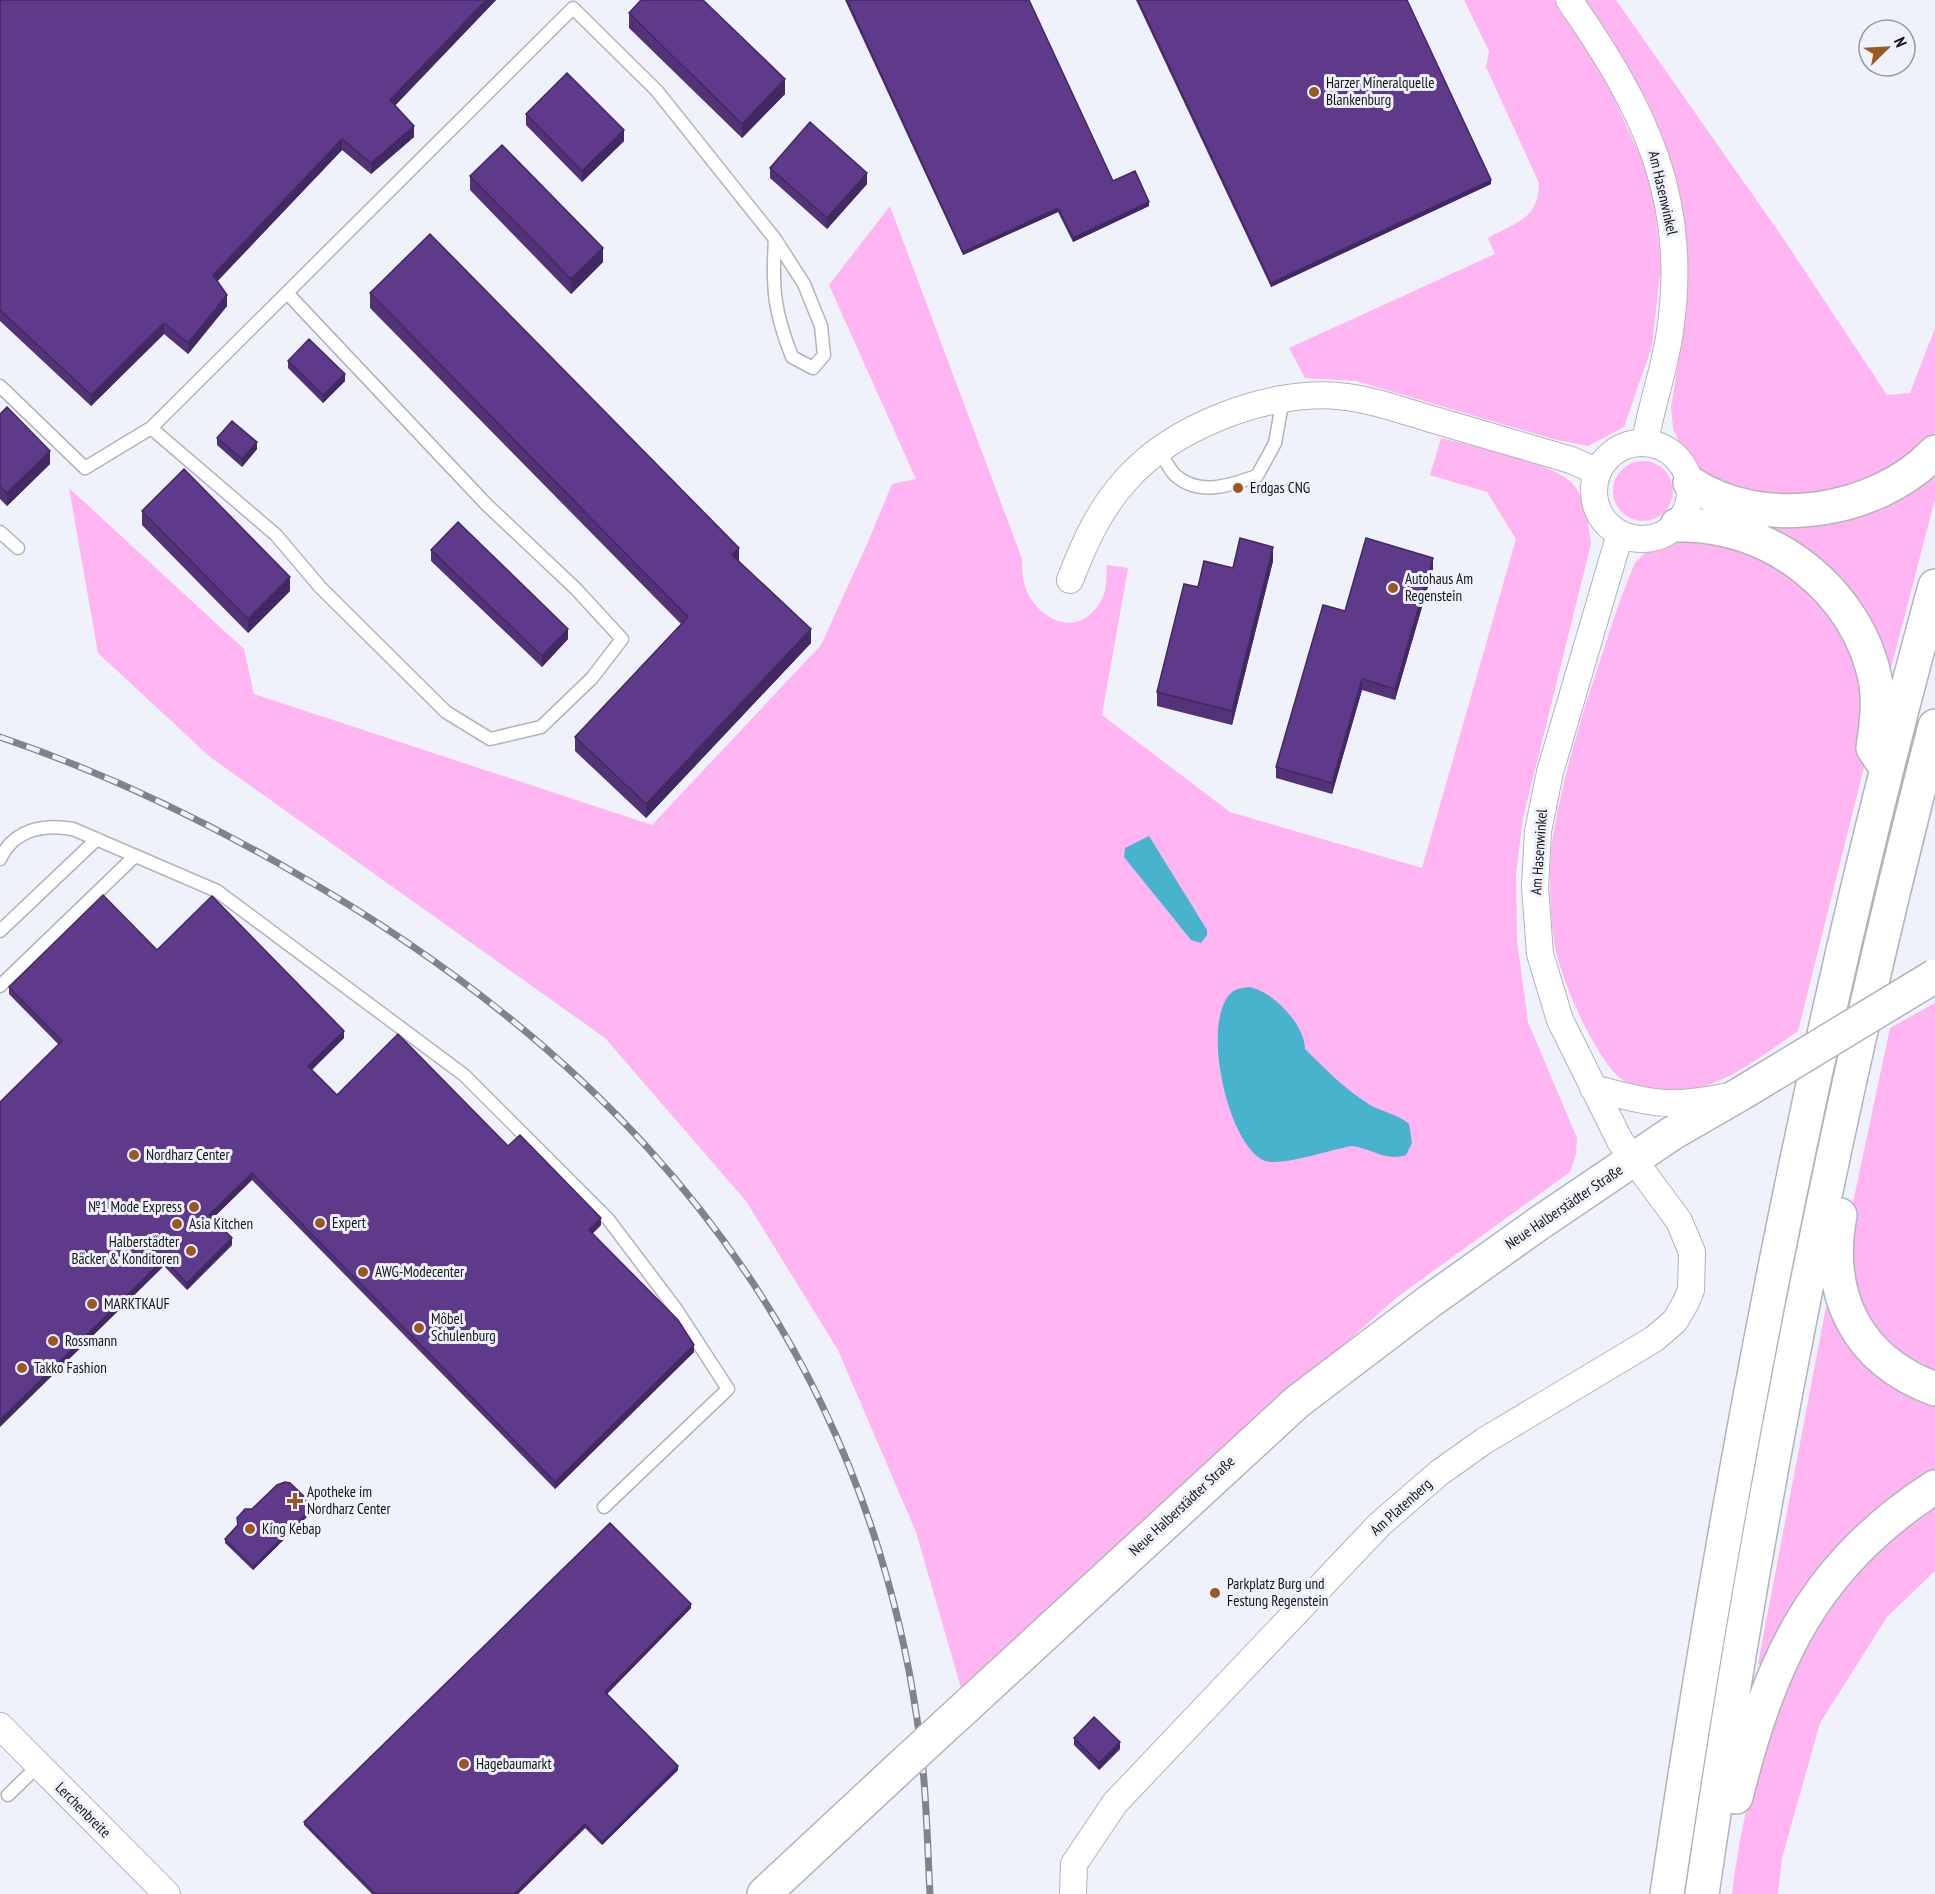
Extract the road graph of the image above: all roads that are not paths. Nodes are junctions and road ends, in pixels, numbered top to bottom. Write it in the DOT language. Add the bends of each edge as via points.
graph roads {
  1 [pos="1569,0"];
  2 [pos="775,239"];
  3 [pos="287,293"];
  4 [pos="0,386"];
  5 [pos="1283,398"];
  6 [pos="151,428"];
  7 [pos="1646,442"];
  8 [pos="1160,451"];
  9 [pos="1935,452"];
  10 [pos="1598,472"];
  11 [pos="1690,483"];
  12 [pos="1677,525"];
  13 [pos="0,532"];
  14 [pos="1620,534"];
  15 [pos="18,548"];
  16 [pos="1070,580"];
  17 [pos="1935,586"];
  18 [pos="1935,726"];
  19 [pos="1887,769"];
  20 [pos="97,839"];
  21 [pos="135,856"];
  22 [pos="0,859"];
  23 [pos="0,932"];
  24 [pos="1935,976"];
  25 [pos="0,986"];
  26 [pos="1593,1088"];
  27 [pos="1742,1093"];
  28 [pos="1633,1160"];
  29 [pos="1828,1185"];
  30 [pos="1935,1389"];
  31 [pos="1935,1487"];
  32 [pos="604,1507"];
  33 [pos="0,1726"];
  34 [pos="39,1765"];
  35 [pos="9,1795"];
  36 [pos="1712,1822"];
  37 [pos="167,1894"];
  38 [pos="764,1894"];
  39 [pos="1072,1894"];
  40 [pos="1666,1894"];
  41 [pos="1702,1894"];
  1 -- 7 [label="street, Am Hasenwinkel" via="1610,59 1634,103 1659,163 1671,220 1675,275 1670,333"];
  2 -- 2 [label="lane" via="777,318 792,357 813,368 824,355 821,326 804,284"];
  2 -- 3 [label="lane" via="657,91 573,8"];
  3 -- 6 [label="lane"];
  3 -- 6 [label="lane" via="486,504 576,589 622,639 592,678 542,727 490,739 446,712 320,587 276,535"];
  4 -- 6 [label="lane" via="85,468"];
  5 -- 8 [label="street" via="1203,425"];
  5 -- 8 [label="lane" via="1275,443 1257,476 1200,489 1175,475"];
  5 -- 10 [label="street" via="1338,396 1380,403 1571,460"];
  7 -- 10 [label="street" via="1620,448 1604,460"];
  7 -- 11 [label="street" via="1677,458"];
  8 -- 16 [label="street" via="1125,480 1087,534"];
  9 -- 11 [label="main road" via="1896,484 1835,507 1746,506 1704,492"];
  10 -- 14 [label="street" via="1594,491 1598,510"];
  11 -- 12 [label="street" via="1688,505"];
  12 -- 14 [label="street" via="1650,538"];
  12 -- 19 [label="main road" via="1713,526 1772,547 1813,574 1833,594 1852,620 1870,660 1878,708 1874,748"];
  13 -- 15 [label="lane"];
  14 -- 26 [label="street, Am Hasenwinkel" via="1550,772 1536,858 1537,926 1546,981"];
  17 -- 19 [label="main road"];
  18 -- 29 [label="main road"];
  19 -- 40 [label="main road" via="1822,1046 1752,1389 1702,1660"];
  20 -- 21 [label="lane"];
  20 -- 22 [label="lane" via="73,829 40,827 12,842"];
  20 -- 23 [label="lane"];
  21 -- 25 [label="lane"];
  21 -- 32 [label="lane" via="217,891 464,1075 608,1220 676,1309 728,1389"];
  24 -- 27 [label="main road, Neue Halberstädter Straße, bridge"];
  26 -- 27 [label="street" via="1666,1105 1692,1104"];
  26 -- 28 [label="street, Am Hasenwinkel"];
  27 -- 28 [label="main road, Neue Halberstädter Straße"];
  28 -- 38 [label="main road, Neue Halberstädter Straße, bridge" via="1490,1258 1297,1402"];
  28 -- 39 [label="street, Am Platenberg" via="1679,1221 1692,1252 1692,1290 1675,1320 1654,1340 1484,1441 1439,1473 1380,1524 1115,1803 1074,1864"];
  29 -- 30 [label="main road" via="1842,1207 1836,1254 1850,1319 1888,1366"];
  29 -- 36 [label="main road" via="1763,1516"];
  31 -- 36 [label="main road" via="1866,1539 1815,1600 1787,1647 1764,1698 1735,1799"];
  33 -- 34 [label="street, Lerchenbreite"];
  34 -- 35 [label="lane"];
  34 -- 37 [label="street, Lerchenbreite"];
  36 -- 41 [label="main road"];
}
